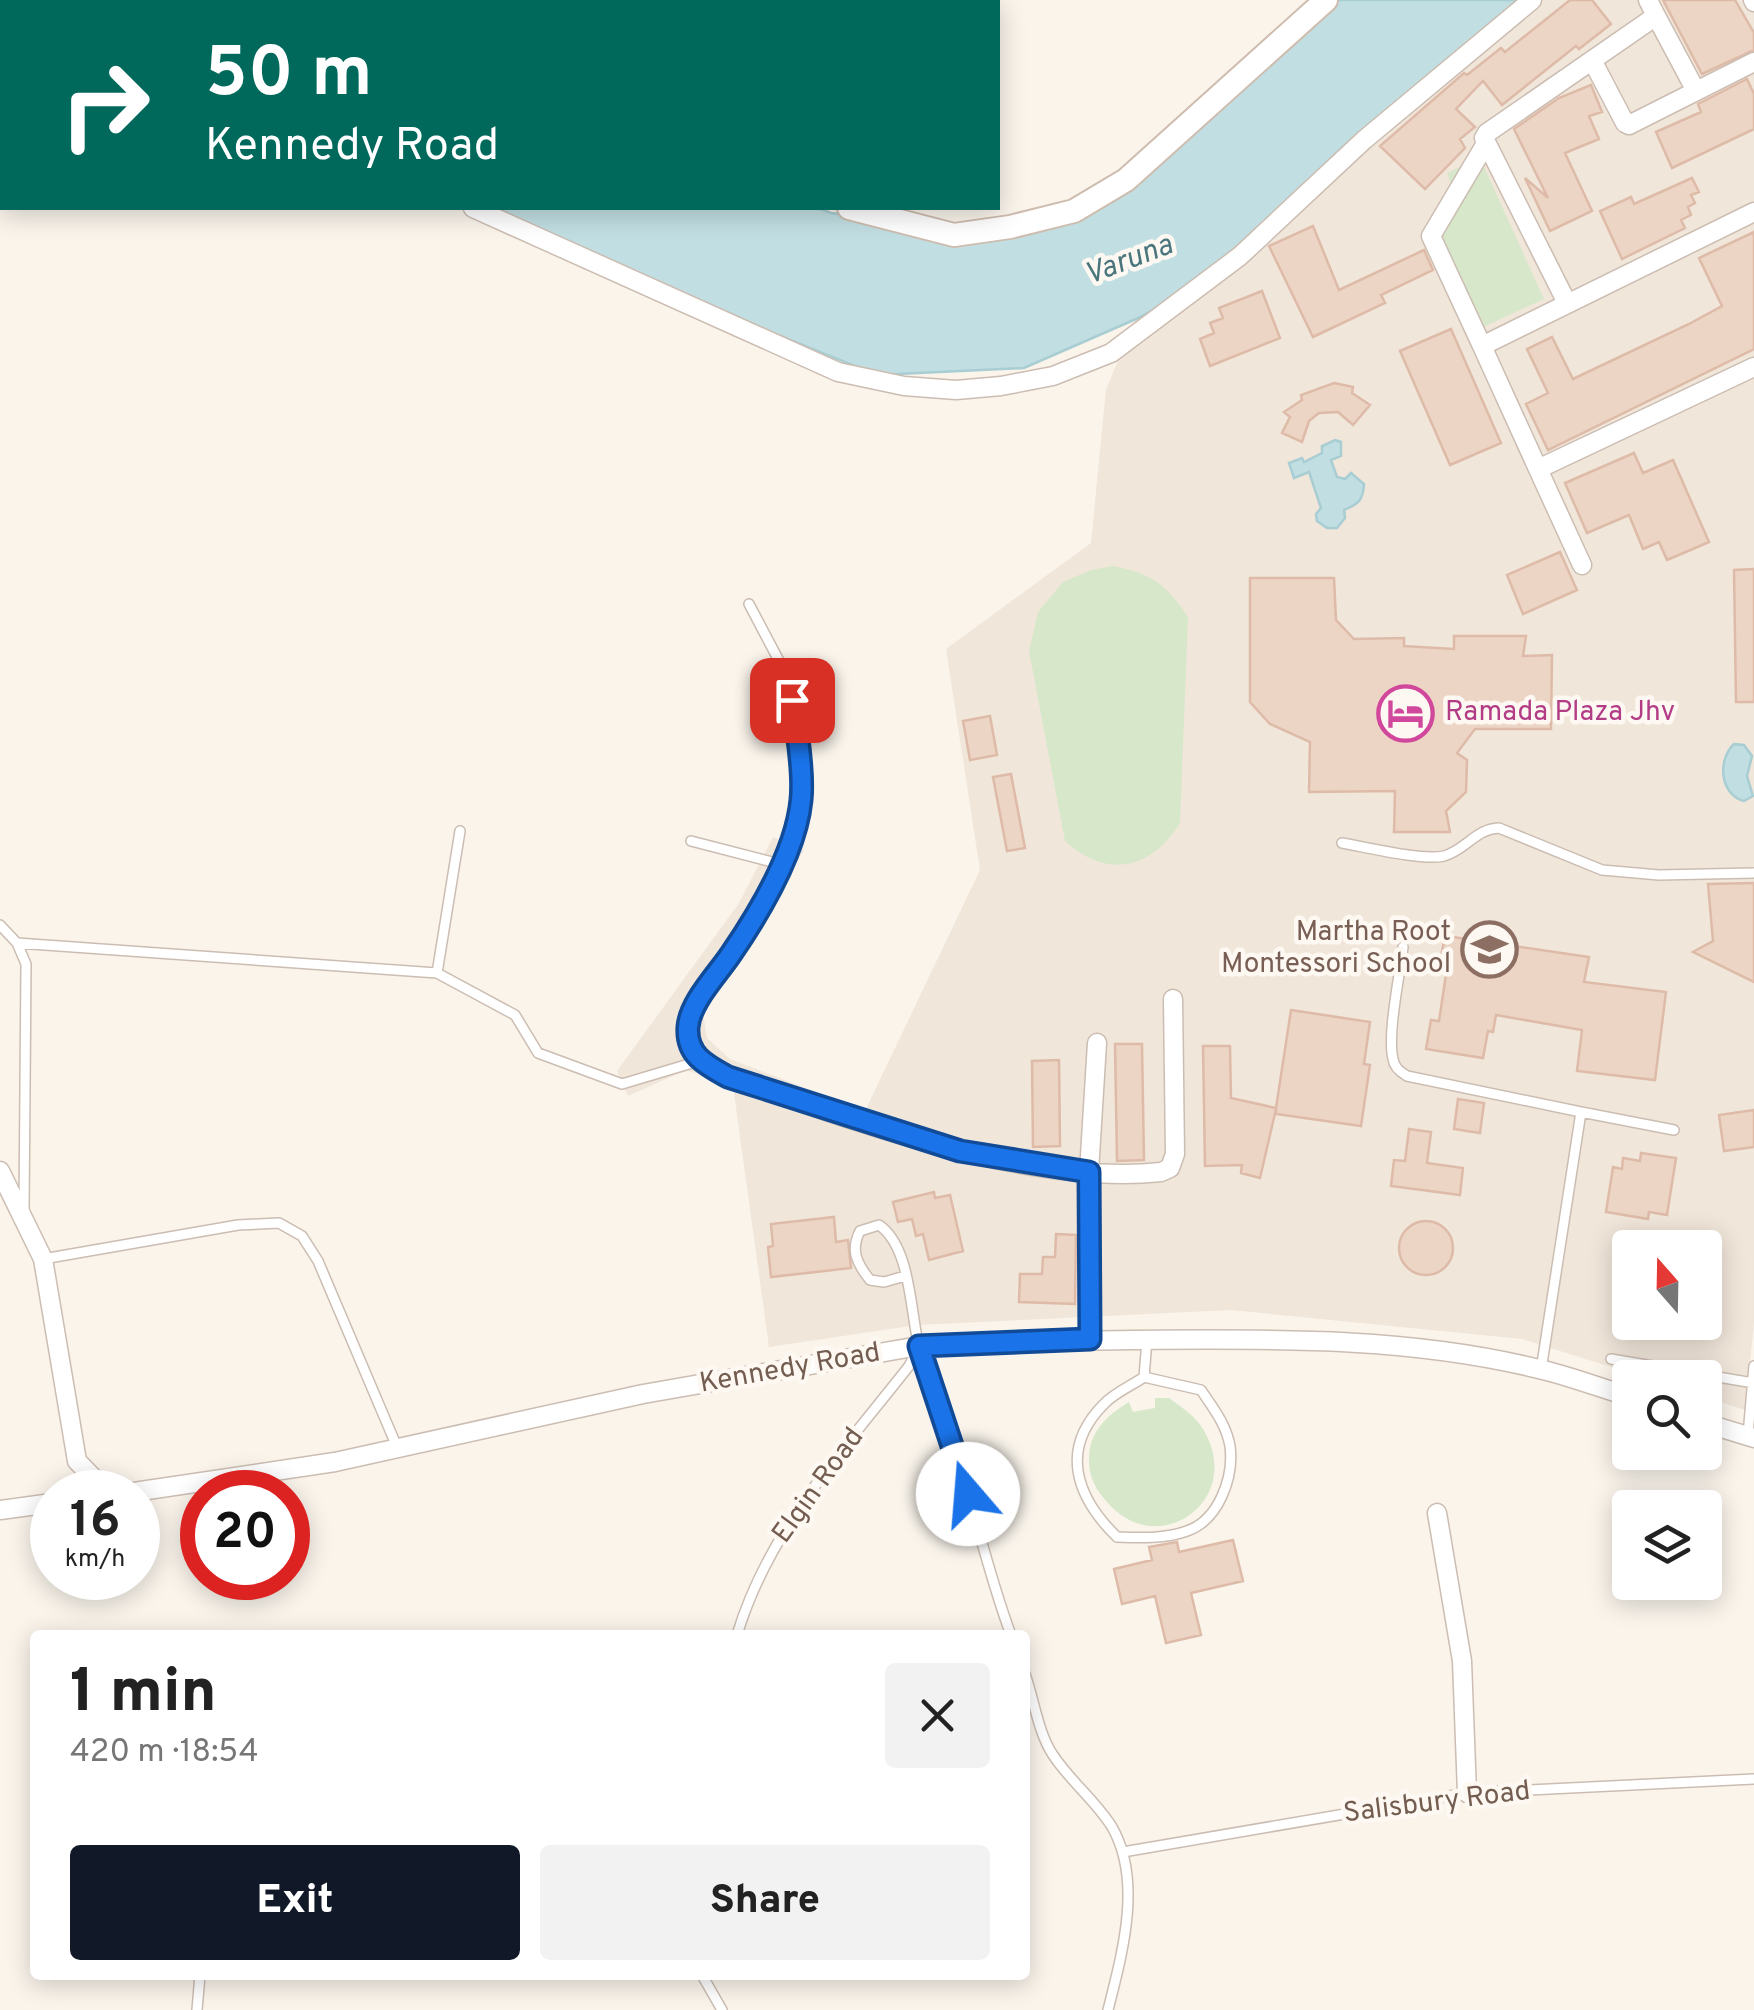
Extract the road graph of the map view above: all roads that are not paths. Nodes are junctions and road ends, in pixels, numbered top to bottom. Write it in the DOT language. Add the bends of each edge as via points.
graph roads {
  1 [pos="1326,0"];
  2 [pos="1532,0"];
  3 [pos="1652,8"];
  4 [pos="1592,60"];
  5 [pos="1754,62"];
  6 [pos="1696,91"];
  7 [pos="1485,146"];
  8 [pos="477,210"];
  9 [pos="857,210"];
  10 [pos="1754,212"];
  11 [pos="1567,303"];
  12 [pos="1482,346"];
  13 [pos="1754,367"];
  14 [pos="1538,469"];
  15 [pos="1582,565"];
  16 [pos="749,604"];
  17 [pos="460,831"];
  18 [pos="691,841"];
  19 [pos="1342,843"];
  20 [pos="789,844"];
  21 [pos="780,864"];
  22 [pos="1754,873"];
  23 [pos="0,926"];
  24 [pos="17,943"];
  25 [pos="1403,947"];
  26 [pos="437,973"];
  27 [pos="1173,999"];
  28 [pos="1097,1044"];
  29 [pos="699,1061"];
  30 [pos="1581,1112"];
  31 [pos="1674,1130"];
  32 [pos="0,1171"];
  33 [pos="1089,1172"];
  34 [pos="24,1218"];
  35 [pos="43,1259"];
  36 [pos="906,1276"];
  37 [pos="1090,1339"];
  38 [pos="1147,1340"];
  39 [pos="919,1346"];
  40 [pos="1611,1359"];
  41 [pos="1754,1366"];
  42 [pos="1541,1370"];
  43 [pos="1144,1377"];
  44 [pos="1753,1383"];
  45 [pos="1612,1392"];
  46 [pos="1722,1428"];
  47 [pos="1751,1438"];
  48 [pos="398,1448"];
  49 [pos="86,1470"];
  50 [pos="160,1488"];
  51 [pos="30,1506"];
  52 [pos="0,1510"];
  53 [pos="1437,1512"];
  54 [pos="739,1630"];
  55 [pos="1009,1630"];
  56 [pos="1030,1689"];
  57 [pos="1754,1778"];
  58 [pos="1467,1793"];
  59 [pos="1123,1852"];
  60 [pos="200,1980"];
  61 [pos="705,1980"];
  62 [pos="197,2010"];
  63 [pos="722,2010"];
  64 [pos="1108,2010"];
  1 -- 9 [label="street" via="1094,202 1010,227 954,234"];
  2 -- 8 [label="street" via="1364,140 1240,256 1111,353 1053,376 956,390 838,372"];
  3 -- 4 [label="street"];
  3 -- 6 [label="street"];
  4 -- 6 [label="street" via="1629,126"];
  4 -- 7 [label="street" via="1487,132"];
  5 -- 6 [label="street"];
  7 -- 11 [label="street"];
  7 -- 12 [label="street" via="1431,236"];
  10 -- 11 [label="street"];
  11 -- 12 [label="street"];
  12 -- 14 [label="street"];
  13 -- 14 [label="street"];
  14 -- 15 [label="street"];
  16 -- 20 [label="lane" via="787,676 792,700 801,800"];
  17 -- 26 [label="lane"];
  18 -- 21 [label="lane"];
  19 -- 22 [label="lane" via="1435,857 1499,828 1602,870"];
  20 -- 21 [label="street"];
  21 -- 29 [label="street" via="757,917 688,1022 688,1044"];
  23 -- 24 [label="lane"];
  24 -- 26 [label="lane"];
  24 -- 34 [label="lane" via="27,993"];
  25 -- 30 [label="lane" via="1392,1059 1398,1070"];
  26 -- 29 [label="lane" via="514,1015 538,1053 622,1084"];
  27 -- 33 [label="street" via="1174,1162 1161,1172"];
  28 -- 33 [label="street"];
  29 -- 33 [label="street" via="728,1077 960,1151"];
  30 -- 31 [label="lane"];
  30 -- 42 [label="lane"];
  32 -- 34 [label="street"];
  33 -- 37 [label="street"];
  34 -- 35 [label="street"];
  35 -- 48 [label="lane" via="238,1224 279,1224 302,1236"];
  35 -- 49 [label="street" via="77,1460"];
  36 -- 36 [label="lane" via="891,1233 878,1225 860,1230 857,1263 870,1280"];
  36 -- 39 [label="lane"];
  37 -- 38 [label="street, Kennedy Road"];
  37 -- 39 [label="street, Kennedy Road"];
  38 -- 42 [label="street, Kennedy Road" via="1284,1339 1434,1352"];
  38 -- 43 [label="lane"];
  39 -- 48 [label="street, Kennedy Road" via="643,1394"];
  39 -- 54 [label="lane, Elgin Road" via="791,1518"];
  39 -- 55 [label="lane"];
  40 -- 44 [label="lane"];
  41 -- 44 [label="lane"];
  42 -- 45 [label="street, Kennedy Road"];
  43 -- 43 [label="lane" via="1104,1403 1078,1438 1077,1478 1098,1518 1117,1536 1188,1531 1212,1517 1226,1484 1230,1448 1221,1418 1201,1390"];
  44 -- 47 [label="lane"];
  46 -- 47 [label="street"];
  48 -- 50 [label="street, Kennedy Road"];
  51 -- 52 [label="street"];
  53 -- 58 [label="street" via="1462,1661"];
  56 -- 59 [label="lane" via="1051,1753 1111,1826"];
  57 -- 58 [label="lane, Salisbury Road"];
  58 -- 59 [label="lane, Salisbury Road"];
  59 -- 64 [label="lane" via="1123,1947"];
  60 -- 62 [label="lane"];
  61 -- 63 [label="lane"];
}
